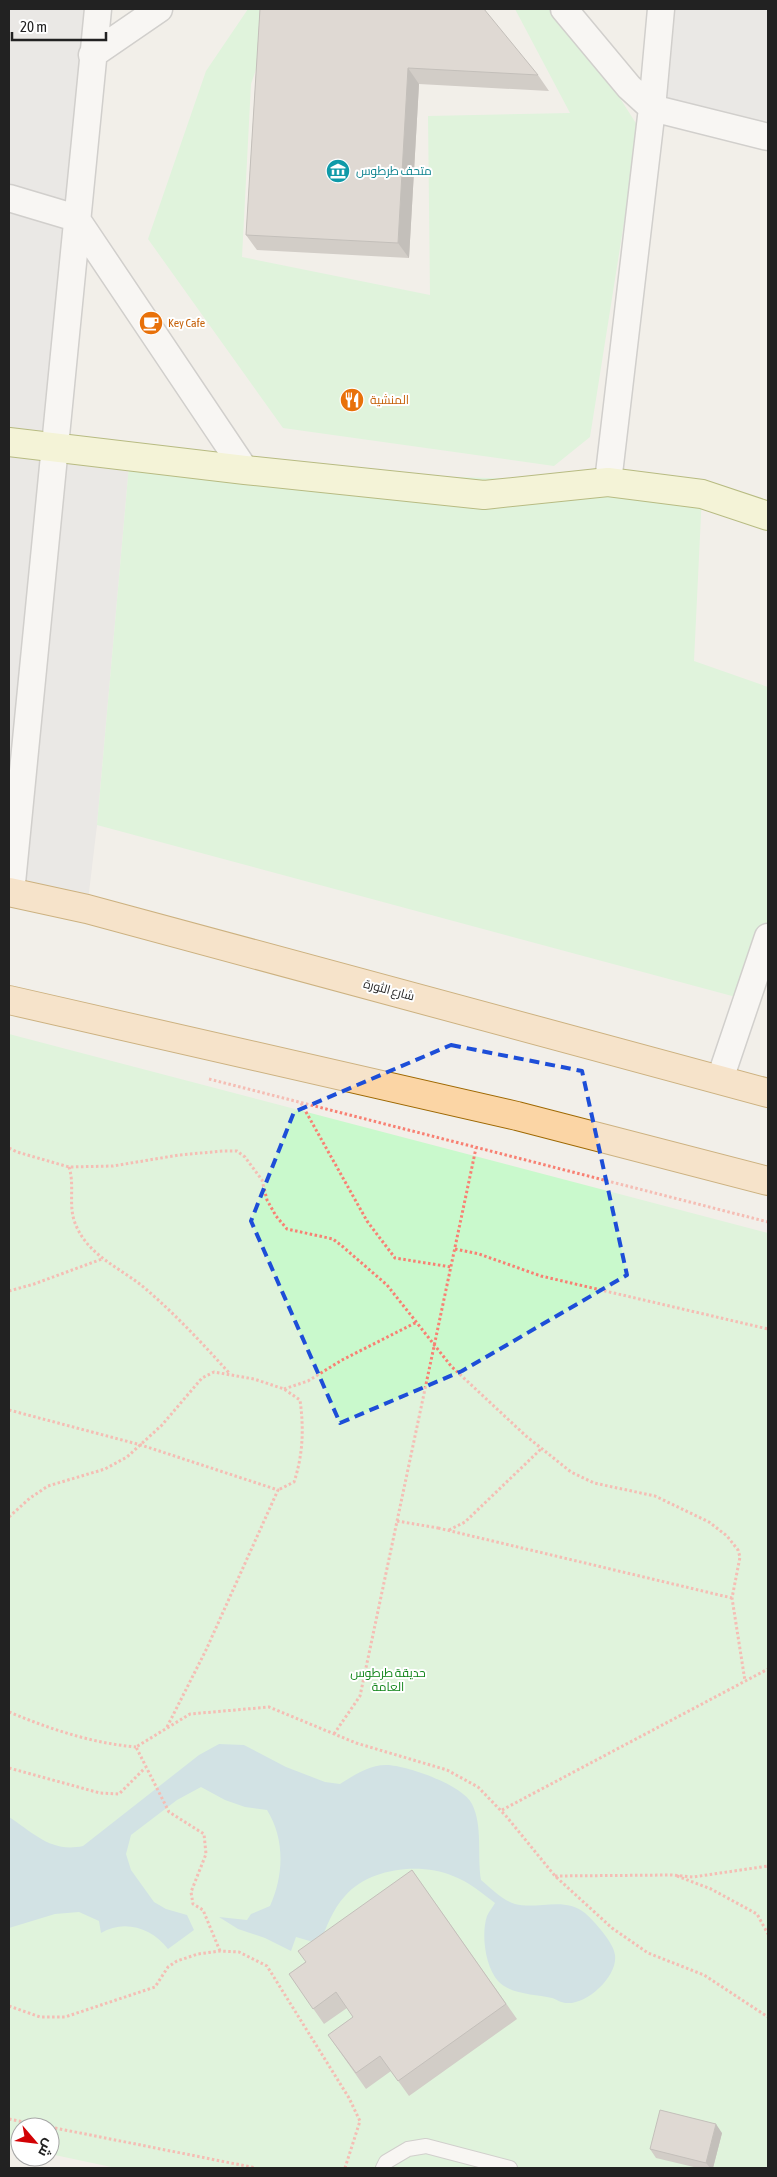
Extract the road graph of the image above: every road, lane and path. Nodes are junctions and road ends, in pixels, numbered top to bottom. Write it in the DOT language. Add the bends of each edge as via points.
graph roads {
  1 [pos="98,9"];
  2 [pos="158,9"];
  3 [pos="564,9"];
  4 [pos="661,9"];
  5 [pos="92,55"];
  6 [pos="652,108"];
  7 [pos="768,137"];
  8 [pos="9,198"];
  9 [pos="76,218"];
  10 [pos="9,442"];
  11 [pos="56,448"];
  12 [pos="245,470"];
  13 [pos="608,482"];
  14 [pos="768,516"];
  15 [pos="10,892"];
  16 [pos="768,937"];
  17 [pos="9,1000"];
  18 [pos="208,1079"];
  19 [pos="720,1079"];
  20 [pos="768,1092"];
  21 [pos="302,1103"];
  22 [pos="9,1148"];
  23 [pos="476,1148"];
  24 [pos="69,1167"];
  25 [pos="768,1181"];
  26 [pos="768,1222"];
  27 [pos="455,1249"];
  28 [pos="103,1258"];
  29 [pos="451,1267"];
  30 [pos="9,1291"];
  31 [pos="417,1322"];
  32 [pos="768,1329"];
  33 [pos="435,1345"];
  34 [pos="231,1374"];
  35 [pos="284,1389"];
  36 [pos="9,1410"];
  37 [pos="141,1445"];
  38 [pos="542,1448"];
  39 [pos="278,1490"];
  40 [pos="9,1517"];
  41 [pos="397,1521"];
  42 [pos="438,1528"];
  43 [pos="732,1598"];
  44 [pos="768,1669"];
  45 [pos="745,1681"];
  46 [pos="9,1712"];
  47 [pos="166,1728"];
  48 [pos="334,1734"];
  49 [pos="136,1747"];
  50 [pos="9,1768"];
  51 [pos="145,1768"];
  52 [pos="501,1810"];
  53 [pos="768,1866"];
  54 [pos="672,1874"];
  55 [pos="555,1876"];
  56 [pos="768,1934"];
  57 [pos="220,1950"];
  58 [pos="9,2006"];
  59 [pos="768,2017"];
  60 [pos="60,2129"];
  61 [pos="256,2168"];
  62 [pos="345,2168"];
  63 [pos="383,2168"];
  64 [pos="510,2168"];
  1 -- 5 [label="street"];
  2 -- 5 [label="street"];
  3 -- 6 [label="street" via="629,87"];
  4 -- 6 [label="street"];
  5 -- 9 [label="street"];
  6 -- 7 [label="street"];
  6 -- 13 [label="street"];
  8 -- 9 [label="street"];
  9 -- 11 [label="street"];
  9 -- 12 [label="street"];
  10 -- 11 [label="street"];
  11 -- 12 [label="street"];
  11 -- 15 [label="street"];
  12 -- 13 [label="street" via="484,495"];
  13 -- 14 [label="street" via="702,494"];
  15 -- 19 [label="main road, شارع الثورة" via="86,909"];
  16 -- 19 [label="street"];
  17 -- 25 [label="main road" via="517,1116"];
  18 -- 21 [label="path"];
  19 -- 20 [label="main road, شارع الثورة"];
  21 -- 23 [label="path"];
  21 -- 29 [label="path" via="367,1221 395,1258"];
  22 -- 24 [label="path"];
  23 -- 26 [label="path"];
  23 -- 27 [label="path"];
  24 -- 28 [label="path" via="75,1224 83,1238"];
  24 -- 31 [label="path" via="114,1166 179,1155 237,1151 262,1180 267,1200 287,1229 333,1239 387,1285"];
  27 -- 29 [label="path"];
  27 -- 32 [label="path" via="541,1276"];
  28 -- 30 [label="path"];
  28 -- 34 [label="path" via="146,1289"];
  29 -- 33 [label="path"];
  31 -- 33 [label="path"];
  31 -- 35 [label="path" via="308,1381"];
  33 -- 38 [label="path" via="451,1366"];
  33 -- 41 [label="path"];
  34 -- 35 [label="path"];
  34 -- 37 [label="path" via="214,1372 202,1378"];
  35 -- 39 [label="path" via="300,1400 302,1444 294,1482"];
  36 -- 37 [label="path"];
  37 -- 39 [label="path"];
  37 -- 40 [label="path" via="127,1457 105,1468 48,1486"];
  38 -- 42 [label="path" via="465,1522 450,1530"];
  38 -- 43 [label="path" via="579,1476 594,1483 663,1499 709,1522 727,1536 740,1557"];
  39 -- 47 [label="path" via="206,1650"];
  41 -- 42 [label="path"];
  41 -- 48 [label="path" via="360,1696"];
  42 -- 43 [label="path"];
  43 -- 45 [label="path"];
  44 -- 45 [label="path"];
  45 -- 52 [label="path"];
  46 -- 49 [label="path" via="49,1729 111,1745"];
  47 -- 48 [label="path" via="190,1714 269,1706"];
  47 -- 49 [label="path"];
  48 -- 52 [label="path" via="447,1770 478,1787"];
  49 -- 51 [label="path"];
  50 -- 51 [label="path" via="100,1793 119,1794"];
  51 -- 57 [label="path" via="169,1812 204,1834 206,1854 191,1892 194,1904 203,1910"];
  52 -- 55 [label="path"];
  53 -- 54 [label="path" via="693,1876"];
  54 -- 55 [label="path"];
  54 -- 56 [label="path" via="711,1889 757,1914"];
  55 -- 59 [label="path" via="612,1928 648,1953 704,1975"];
  57 -- 58 [label="path" via="177,1961 168,1967 155,1987 64,2017 40,2017"];
  57 -- 62 [label="path" via="239,1952 267,1966 349,2098 360,2121"];
  60 -- 61 [label="path"];
  63 -- 64 [label="lane" via="386,2162 408,2149 426,2146"];
}
